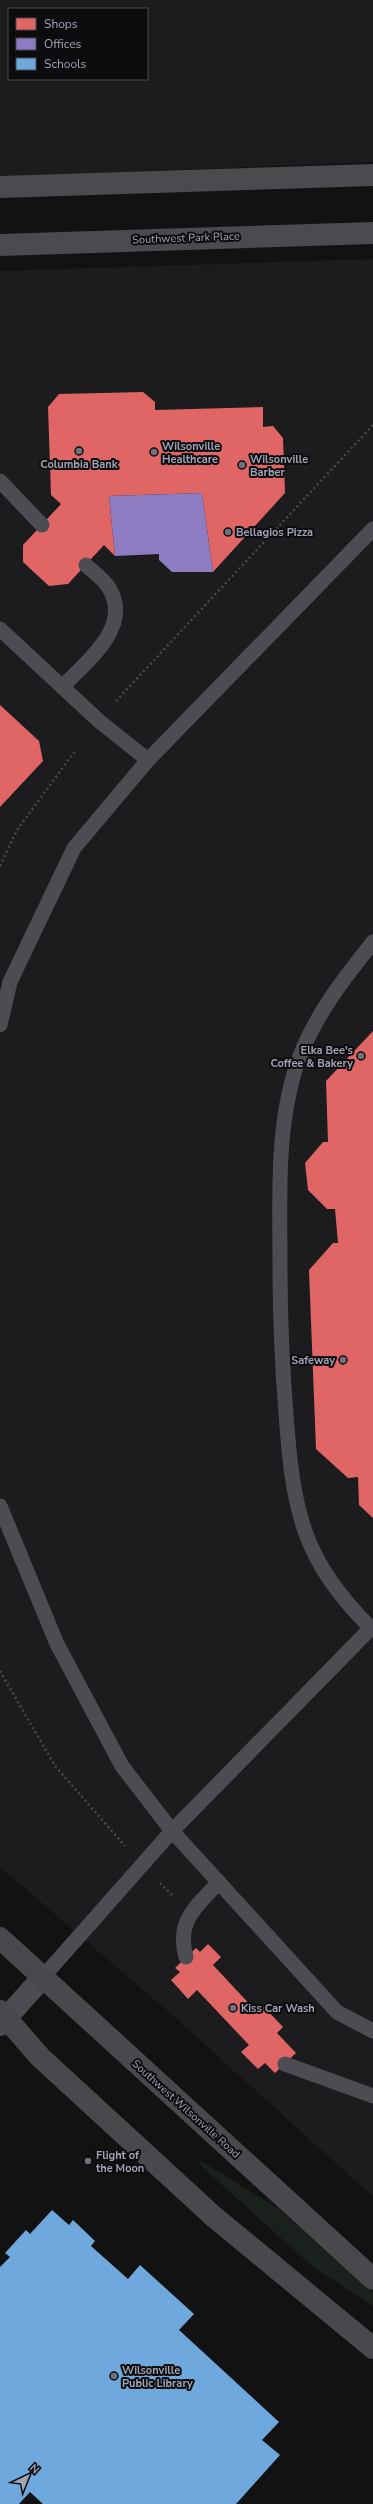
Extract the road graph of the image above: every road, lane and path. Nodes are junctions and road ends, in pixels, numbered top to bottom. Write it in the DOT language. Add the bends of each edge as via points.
graph roads {
  1 [pos="373,175"];
  2 [pos="0,187"];
  3 [pos="373,233"];
  4 [pos="0,245"];
  5 [pos="373,425"];
  6 [pos="0,481"];
  7 [pos="42,525"];
  8 [pos="373,529"];
  9 [pos="86,565"];
  10 [pos="0,629"];
  11 [pos="62,687"];
  12 [pos="112,704"];
  13 [pos="75,751"];
  14 [pos="148,760"];
  15 [pos="0,866"];
  16 [pos="373,942"];
  17 [pos="5,980"];
  18 [pos="0,1025"];
  19 [pos="0,1506"];
  20 [pos="372,1629"];
  21 [pos="0,1671"];
  22 [pos="172,1831"];
  23 [pos="142,1865"];
  24 [pos="219,1882"];
  25 [pos="191,1913"];
  26 [pos="0,1938"];
  27 [pos="186,1957"];
  28 [pos="43,1977"];
  29 [pos="2,2018"];
  30 [pos="373,2032"];
  31 [pos="285,2064"];
  32 [pos="373,2096"];
  33 [pos="373,2279"];
  34 [pos="373,2348"];
  1 -- 2 [label="street"];
  3 -- 4 [label="street, Southwest Park Place"];
  5 -- 12 [label="path"];
  6 -- 7 [label="lane"];
  8 -- 14 [label="lane"];
  9 -- 11 [label="lane" via="109,588 115,601 116,615 113,628 106,640"];
  10 -- 11 [label="lane"];
  11 -- 14 [label="lane"];
  13 -- 15 [label="path" via="17,830"];
  14 -- 17 [label="lane" via="74,848"];
  16 -- 20 [label="lane" via="330,996 311,1031 296,1067 285,1110 280,1203 280,1341 290,1473 306,1533 317,1560 332,1585"];
  17 -- 18 [label="lane"];
  19 -- 22 [label="lane" via="57,1644 122,1766"];
  20 -- 22 [label="lane"];
  21 -- 23 [label="path" via="55,1766"];
  22 -- 23 [label="lane"];
  22 -- 24 [label="lane"];
  23 -- 25 [label="path"];
  23 -- 28 [label="lane"];
  24 -- 25 [label="lane"];
  24 -- 30 [label="lane" via="337,2012"];
  25 -- 27 [label="lane" via="183,1930 182,1944"];
  26 -- 28 [label="main road, Southwest Wilsonville Road"];
  28 -- 29 [label="street"];
  28 -- 33 [label="main road, Southwest Wilsonville Road"];
  29 -- 34 [label="main road" via="40,2057 213,2216"];
  31 -- 32 [label="lane"];
}
